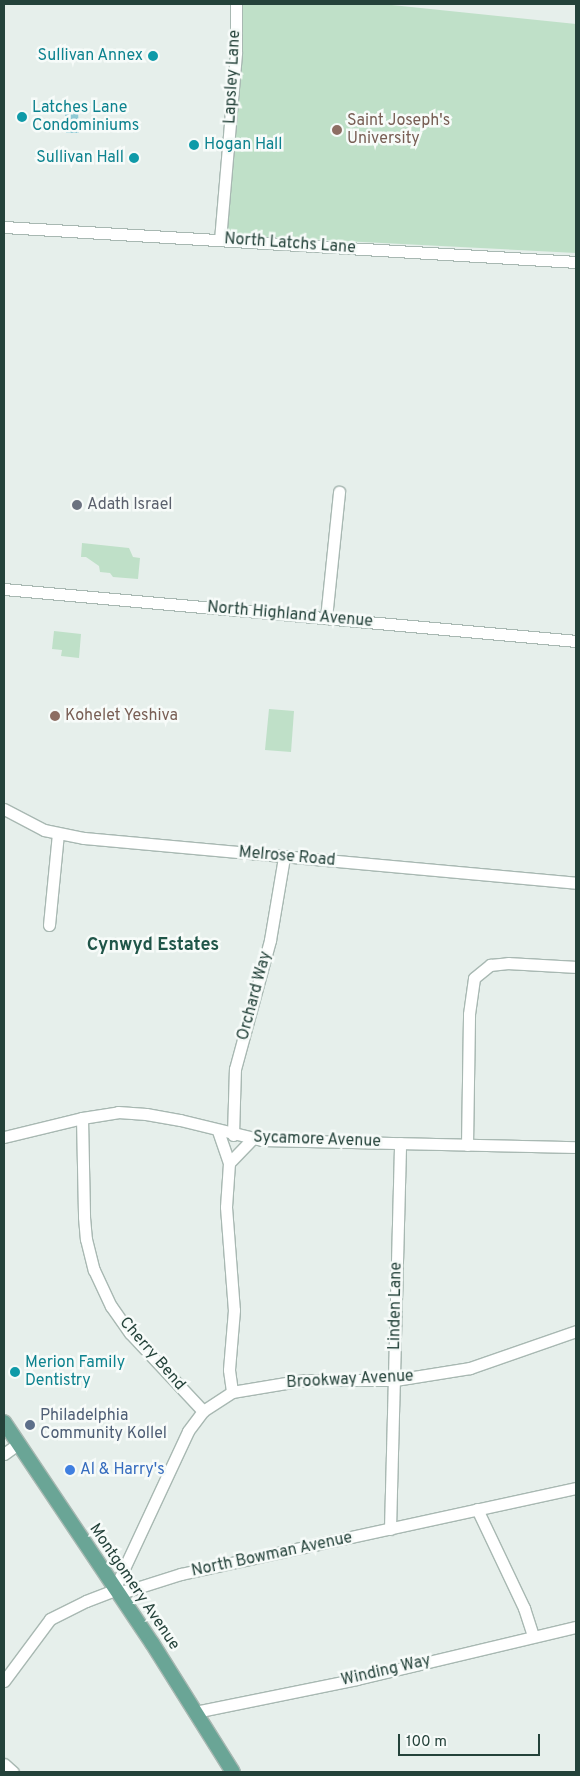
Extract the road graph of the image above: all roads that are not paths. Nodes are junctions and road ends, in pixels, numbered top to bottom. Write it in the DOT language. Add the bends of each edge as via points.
graph roads {
  1 [pos="236,4"];
  2 [pos="4,227"];
  3 [pos="220,240"];
  4 [pos="576,262"];
  5 [pos="339,492"];
  6 [pos="4,589"];
  7 [pos="326,618"];
  8 [pos="576,641"];
  9 [pos="4,809"];
  10 [pos="58,834"];
  11 [pos="284,857"];
  12 [pos="576,883"];
  13 [pos="49,925"];
  14 [pos="576,967"];
  15 [pos="82,1118"];
  16 [pos="218,1131"];
  17 [pos="233,1135"];
  18 [pos="4,1137"];
  19 [pos="252,1139"];
  20 [pos="400,1143"];
  21 [pos="467,1145"];
  22 [pos="576,1147"];
  23 [pos="229,1163"];
  24 [pos="576,1331"];
  25 [pos="395,1380"];
  26 [pos="232,1392"];
  27 [pos="203,1412"];
  28 [pos="4,1422"];
  29 [pos="8,1450"];
  30 [pos="576,1488"];
  31 [pos="477,1509"];
  32 [pos="390,1529"];
  33 [pos="114,1590"];
  34 [pos="576,1627"];
  35 [pos="533,1636"];
  36 [pos="4,1681"];
  37 [pos="195,1712"];
  38 [pos="4,1764"];
  39 [pos="12,1772"];
  40 [pos="233,1772"];
  1 -- 3 [label="street, Lapsley Lane" via="236,52"];
  2 -- 3 [label="street, North Latchs Lane"];
  3 -- 4 [label="street, North Latchs Lane"];
  5 -- 7 [label="street"];
  6 -- 7 [label="street, North Highland Avenue"];
  7 -- 8 [label="street, North Highland Avenue"];
  9 -- 10 [label="street, Melrose Road" via="28,823"];
  10 -- 11 [label="street, Melrose Road"];
  10 -- 13 [label="street"];
  11 -- 12 [label="street, Melrose Road"];
  11 -- 17 [label="street, Orchard Way" via="270,940 235,1069"];
  14 -- 21 [label="street" via="508,963 490,965 474,978 469,1014"];
  15 -- 16 [label="street, Sycamore Avenue" via="110,1112 146,1114"];
  15 -- 18 [label="street, Sycamore Avenue"];
  15 -- 27 [label="street, Cherry Bend" via="84,1217 94,1270 107,1299 130,1333"];
  16 -- 17 [label="street, Sycamore Avenue"];
  16 -- 23 [label="street"];
  17 -- 19 [label="street, Sycamore Avenue"];
  19 -- 20 [label="street, Sycamore Avenue"];
  19 -- 23 [label="street"];
  20 -- 21 [label="street, Sycamore Avenue"];
  20 -- 25 [label="street, Linden Lane"];
  21 -- 22 [label="street, Sycamore Avenue"];
  23 -- 26 [label="street" via="226,1206 234,1310 229,1370"];
  24 -- 25 [label="street, Brookway Avenue" via="470,1368"];
  25 -- 26 [label="street, Brookway Avenue" via="304,1380"];
  25 -- 32 [label="street, Linden Lane"];
  26 -- 27 [label="street, Brookway Avenue"];
  27 -- 33 [label="street, Brookway Avenue" via="176,1453"];
  28 -- 29 [label="main road, Montgomery Avenue"];
  29 -- 33 [label="main road, Montgomery Avenue"];
  30 -- 31 [label="street, North Bowman Avenue"];
  31 -- 32 [label="street, North Bowman Avenue"];
  31 -- 35 [label="street" via="524,1608"];
  32 -- 33 [label="street, North Bowman Avenue" via="181,1574 127,1591"];
  33 -- 36 [label="street, North Bowman Avenue" via="50,1619"];
  33 -- 37 [label="main road, Montgomery Avenue"];
  34 -- 35 [label="street, Winding Way"];
  35 -- 37 [label="street, Winding Way" via="357,1679"];
  37 -- 40 [label="main road, Montgomery Avenue"];
  38 -- 39 [label="street"];
}
